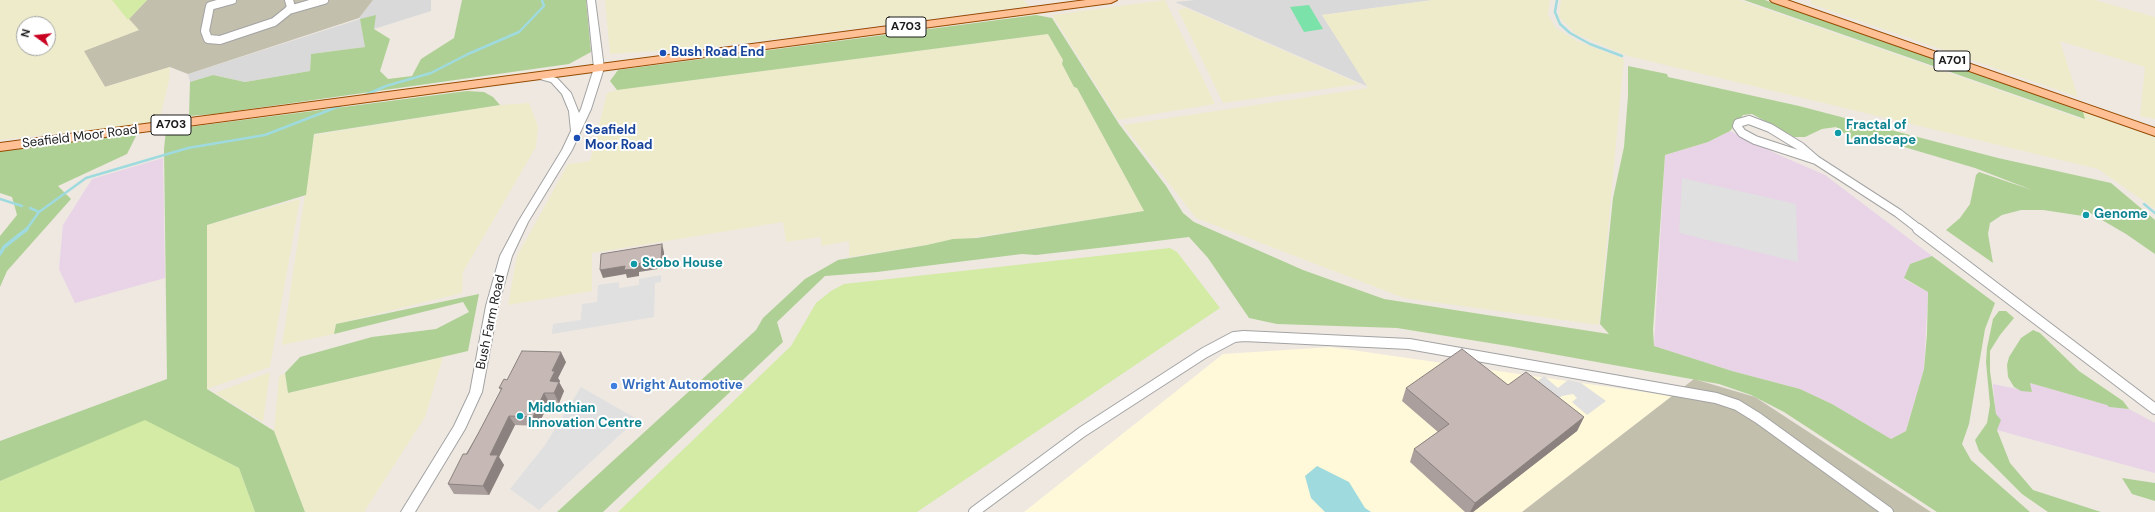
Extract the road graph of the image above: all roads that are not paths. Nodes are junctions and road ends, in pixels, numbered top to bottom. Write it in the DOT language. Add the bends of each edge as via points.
graph roads {
  1 [pos="232,0"];
  2 [pos="289,0"];
  3 [pos="324,0"];
  4 [pos="591,0"];
  5 [pos="1111,0"];
  6 [pos="1776,0"];
  7 [pos="289,10"];
  8 [pos="599,68"];
  9 [pos="539,76"];
  10 [pos="2128,122"];
  11 [pos="2155,128"];
  12 [pos="2155,132"];
  13 [pos="576,133"];
  14 [pos="0,148"];
  15 [pos="1816,160"];
  16 [pos="2155,409"];
  17 [pos="408,512"];
  18 [pos="974,512"];
  19 [pos="1888,512"];
  1 -- 7 [label="street" via="210,6 205,31 208,39 220,40 274,22"];
  2 -- 7 [label="street"];
  3 -- 7 [label="street"];
  4 -- 8 [label="street"];
  5 -- 8 [label="main road, Seafield Moor Road / A703"];
  6 -- 10 [label="main road, A701"];
  8 -- 9 [label="main road, Seafield Moor Road / A703"];
  8 -- 13 [label="street, Bush Farm Road"];
  9 -- 13 [label="street" via="554,80 566,93 574,111"];
  9 -- 14 [label="main road, Seafield Moor Road / A703"];
  10 -- 11 [label="main road, A701"];
  10 -- 12 [label="main road, A701"];
  13 -- 17 [label="street, Bush Farm Road" via="523,222 506,256 492,306 476,392 459,429"];
  15 -- 15 [label="street" via="1756,140 1742,132 1738,122 1750,120 1770,128 1801,147"];
  15 -- 16 [label="street" via="1898,213"];
  18 -- 19 [label="street" via="1082,432 1204,353 1234,337 1244,336 1409,344 1716,398 1737,405 1758,418"];
}
